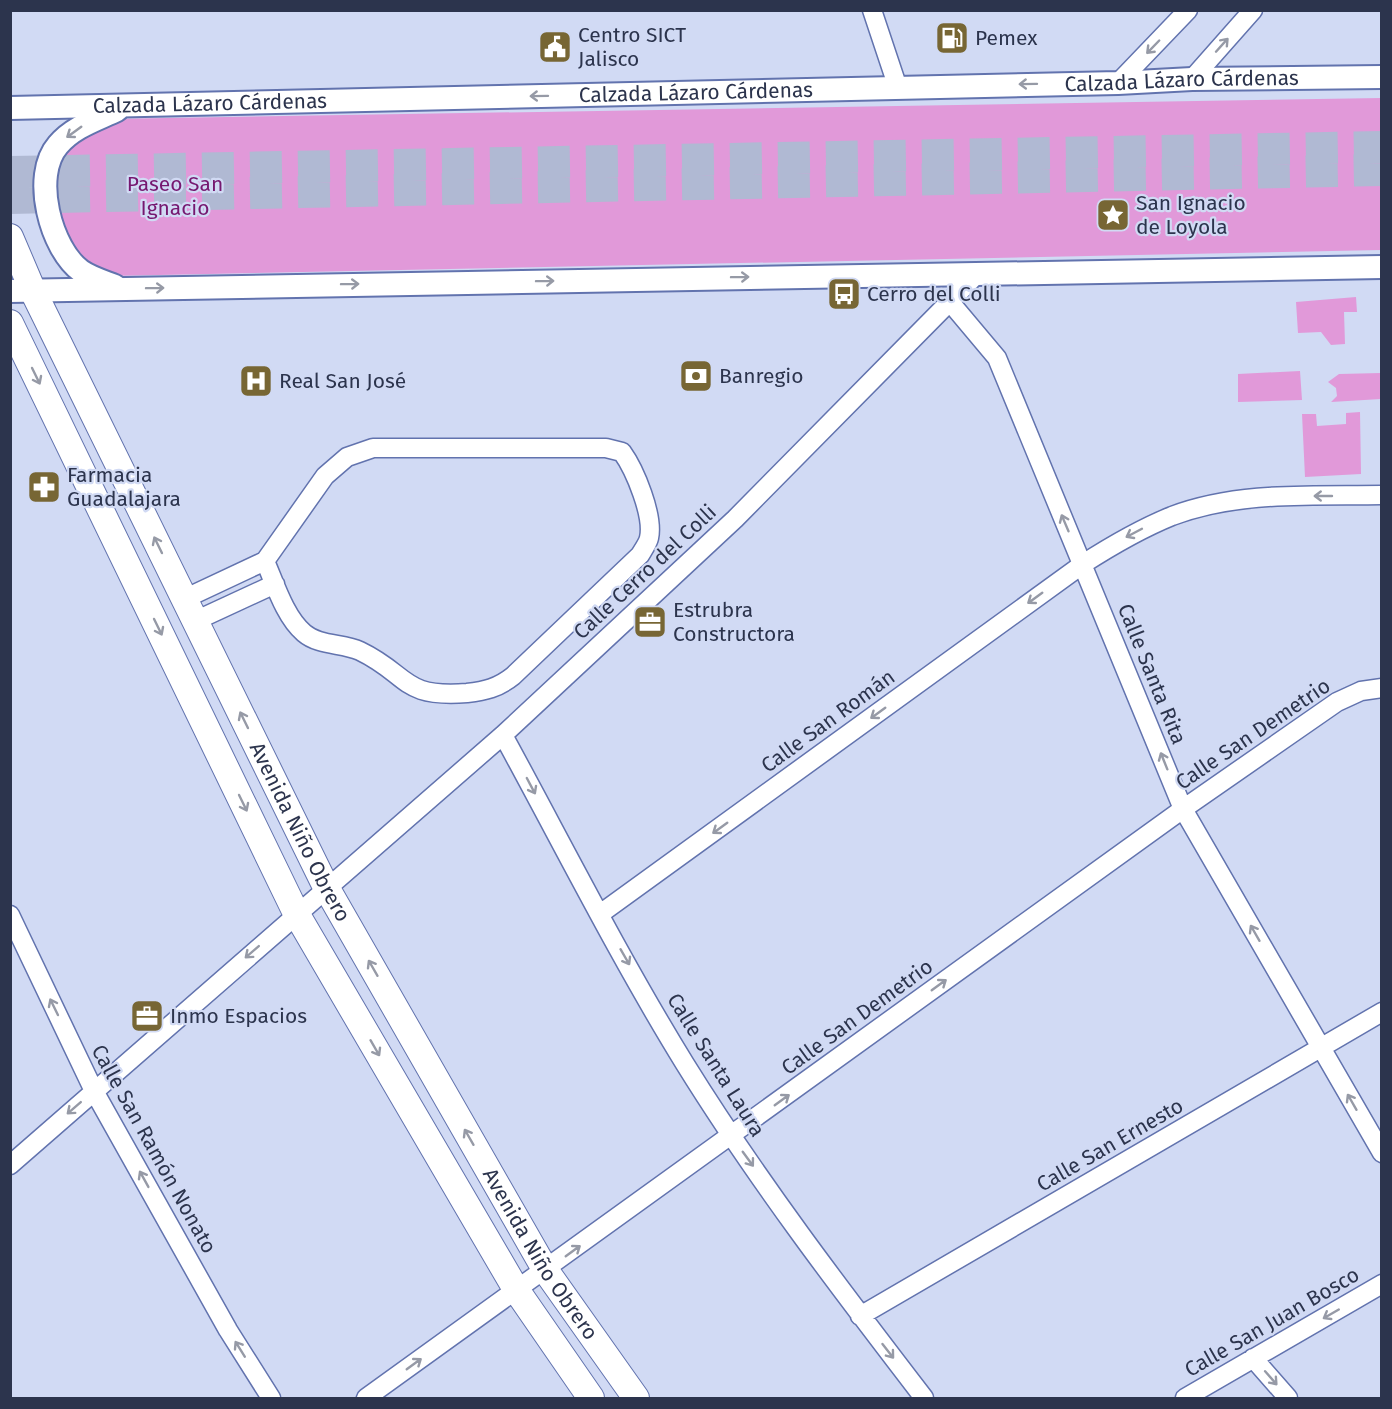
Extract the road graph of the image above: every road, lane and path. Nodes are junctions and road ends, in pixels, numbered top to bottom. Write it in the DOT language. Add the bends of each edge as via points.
graph roads {
  1 [pos="872,10"];
  2 [pos="1188,10"];
  3 [pos="1253,10"];
  4 [pos="1382,77"];
  5 [pos="1192,79"];
  6 [pos="1118,83"];
  7 [pos="898,88"];
  8 [pos="127,106"];
  9 [pos="10,108"];
  10 [pos="10,237"];
  11 [pos="1382,267"];
  12 [pos="978,273"];
  13 [pos="121,289"];
  14 [pos="22,291"];
  15 [pos="950,302"];
  16 [pos="10,323"];
  17 [pos="1382,495"];
  18 [pos="265,561"];
  19 [pos="1083,564"];
  20 [pos="275,584"];
  21 [pos="190,610"];
  22 [pos="1382,688"];
  23 [pos="503,735"];
  24 [pos="1183,808"];
  25 [pos="326,887"];
  26 [pos="296,913"];
  27 [pos="600,914"];
  28 [pos="10,915"];
  29 [pos="1382,1012"];
  30 [pos="1321,1048"];
  31 [pos="94,1091"];
  32 [pos="732,1136"];
  33 [pos="1382,1153"];
  34 [pos="10,1164"];
  35 [pos="546,1271"];
  36 [pos="1382,1284"];
  37 [pos="517,1291"];
  38 [pos="860,1316"];
  39 [pos="1253,1359"];
  40 [pos="271,1398"];
  41 [pos="366,1398"];
  42 [pos="591,1398"];
  43 [pos="636,1398"];
  44 [pos="924,1398"];
  45 [pos="1185,1398"];
  46 [pos="1288,1398"];
  1 -- 7 [label="street"];
  2 -- 6 [label="street, one-way"];
  5 -- 3 [label="street, one-way"];
  4 -- 5 [label="street, Calzada Lázaro Cárdenas"];
  5 -- 6 [label="street, Calzada Lázaro Cárdenas"];
  6 -- 7 [label="street, Calzada Lázaro Cárdenas, one-way"];
  7 -- 8 [label="street, Calzada Lázaro Cárdenas, one-way"];
  8 -- 9 [label="street, Calzada Lázaro Cárdenas"];
  8 -- 13 [label="street, one-way" via="77,128 56,147 46,170 46,202 56,241 82,271"];
  10 -- 14 [label="main road, Avenida Niño Obrero"];
  11 -- 12 [label="street"];
  13 -- 12 [label="street, one-way"];
  12 -- 15 [label="street, Calle Cerro del Colli"];
  13 -- 14 [label="street"];
  21 -- 14 [label="main road, Avenida Niño Obrero, one-way"];
  19 -- 15 [label="street, Calle Santa Rita, one-way" via="997,358"];
  15 -- 23 [label="street, Calle Cerro del Colli" via="735,519"];
  16 -- 26 [label="main road, Avenida Niño Obrero, one-way"];
  17 -- 19 [label="street, Calle San Román, one-way" via="1278,496 1204,506 1145,528"];
  18 -- 20 [label="street"];
  18 -- 20 [label="street" via="324,476 346,457 373,448 606,448 622,452 631,465 650,521 649,539 640,555 507,680 478,692 435,695 416,690 361,652 317,641 297,627"];
  18 -- 21 [label="street"];
  24 -- 19 [label="street, Calle Santa Rita, one-way"];
  19 -- 27 [label="street, Calle San Román, one-way"];
  20 -- 21 [label="street"];
  25 -- 21 [label="main road, Avenida Niño Obrero, one-way"];
  22 -- 24 [label="street, Calle San Demetrio" via="1361,691 1337,702"];
  23 -- 25 [label="street, Calle Cerro del Colli"];
  23 -- 27 [label="street, Calle Santa Laura, one-way"];
  30 -- 24 [label="street, Calle Santa Rita, one-way"];
  32 -- 24 [label="street, Calle San Demetrio, one-way"];
  25 -- 26 [label="street, Calle Cerro del Colli"];
  35 -- 25 [label="main road, Avenida Niño Obrero, one-way"];
  26 -- 31 [label="street, Calle Cerro del Colli, one-way"];
  26 -- 37 [label="main road, Avenida Niño Obrero, one-way"];
  27 -- 32 [label="street, Calle Santa Laura, one-way" via="684,1062"];
  31 -- 28 [label="street, Calle San Ramón Nonato, one-way"];
  29 -- 30 [label="street, Calle San Ernesto"];
  33 -- 30 [label="street, Calle Santa Rita, one-way"];
  30 -- 38 [label="street, Calle San Ernesto"];
  31 -- 34 [label="street, Calle Cerro del Colli, one-way"];
  40 -- 31 [label="street, Calle San Ramón Nonato, one-way" via="228,1330"];
  35 -- 32 [label="street, Calle San Demetrio, one-way"];
  32 -- 38 [label="street, Calle Santa Laura, one-way"];
  35 -- 37 [label="street, Calle San Demetrio"];
  35 -- 43 [label="main road, Avenida Niño Obrero"];
  36 -- 39 [label="street, Calle San Juan Bosco, one-way"];
  41 -- 37 [label="street, Calle San Demetrio, one-way"];
  37 -- 42 [label="main road, Avenida Niño Obrero"];
  38 -- 44 [label="street, Calle Santa Laura, one-way"];
  39 -- 45 [label="street, Calle San Juan Bosco"];
  39 -- 46 [label="street, one-way"];
}
